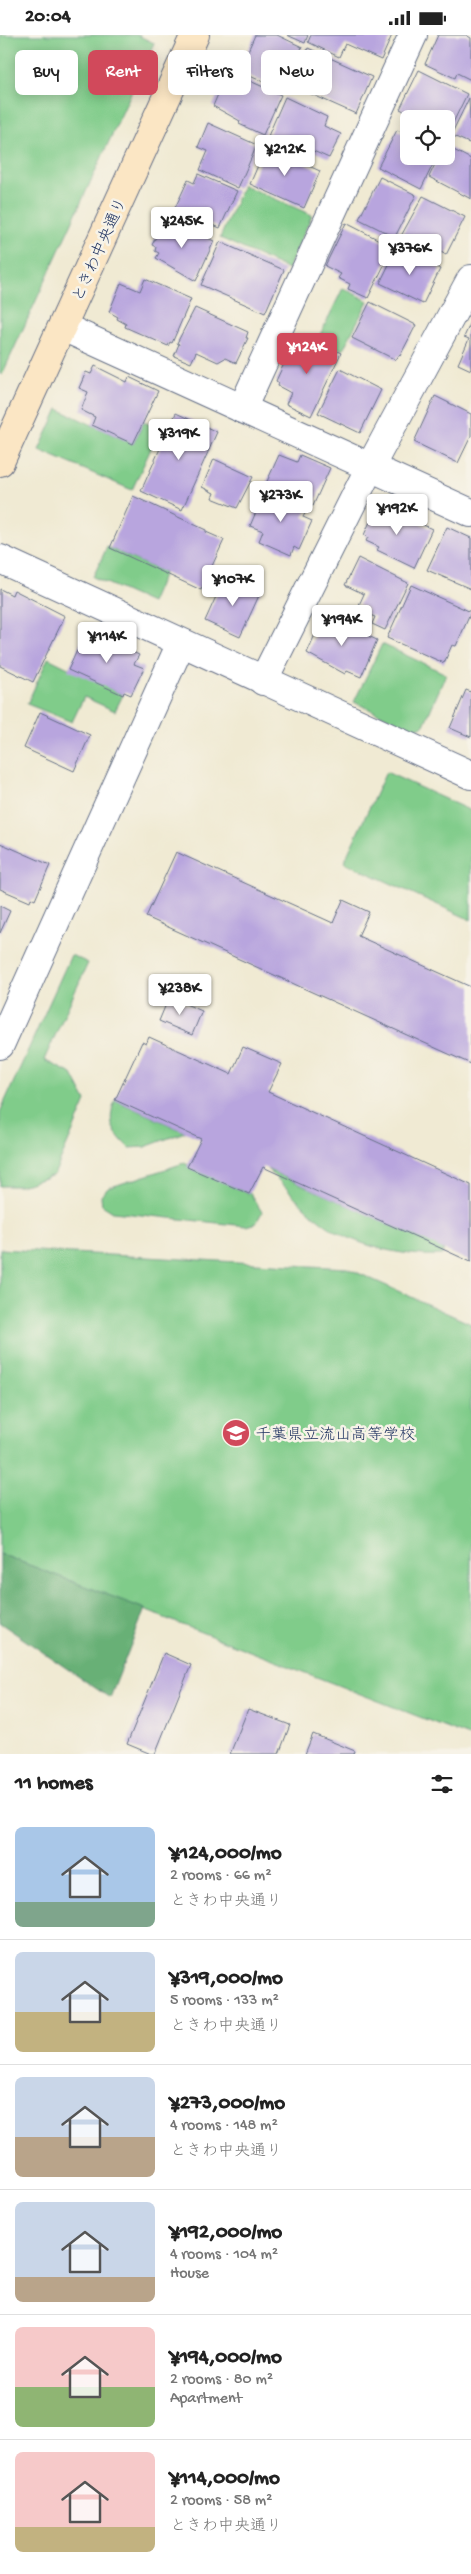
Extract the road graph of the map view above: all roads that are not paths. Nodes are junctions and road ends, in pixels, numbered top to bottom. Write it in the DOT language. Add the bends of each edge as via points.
graph roads {
  1 [pos="195,35"];
  2 [pos="413,35"];
  3 [pos="468,290"];
  4 [pos="63,327"];
  5 [pos="242,409"];
  6 [pos="0,462"];
  7 [pos="370,467"];
  8 [pos="471,513"];
  9 [pos="0,559"];
  10 [pos="182,643"];
  11 [pos="263,681"];
  12 [pos="471,775"];
  13 [pos="0,1045"];
  1 -- 4 [label="street, ときわ中央通り"];
  2 -- 5 [label="street"];
  3 -- 7 [label="street"];
  4 -- 5 [label="street"];
  4 -- 6 [label="street, ときわ中央通り"];
  5 -- 7 [label="street"];
  7 -- 8 [label="street"];
  7 -- 11 [label="street"];
  9 -- 10 [label="street"];
  10 -- 11 [label="street"];
  10 -- 13 [label="street"];
  11 -- 12 [label="street"];
}
